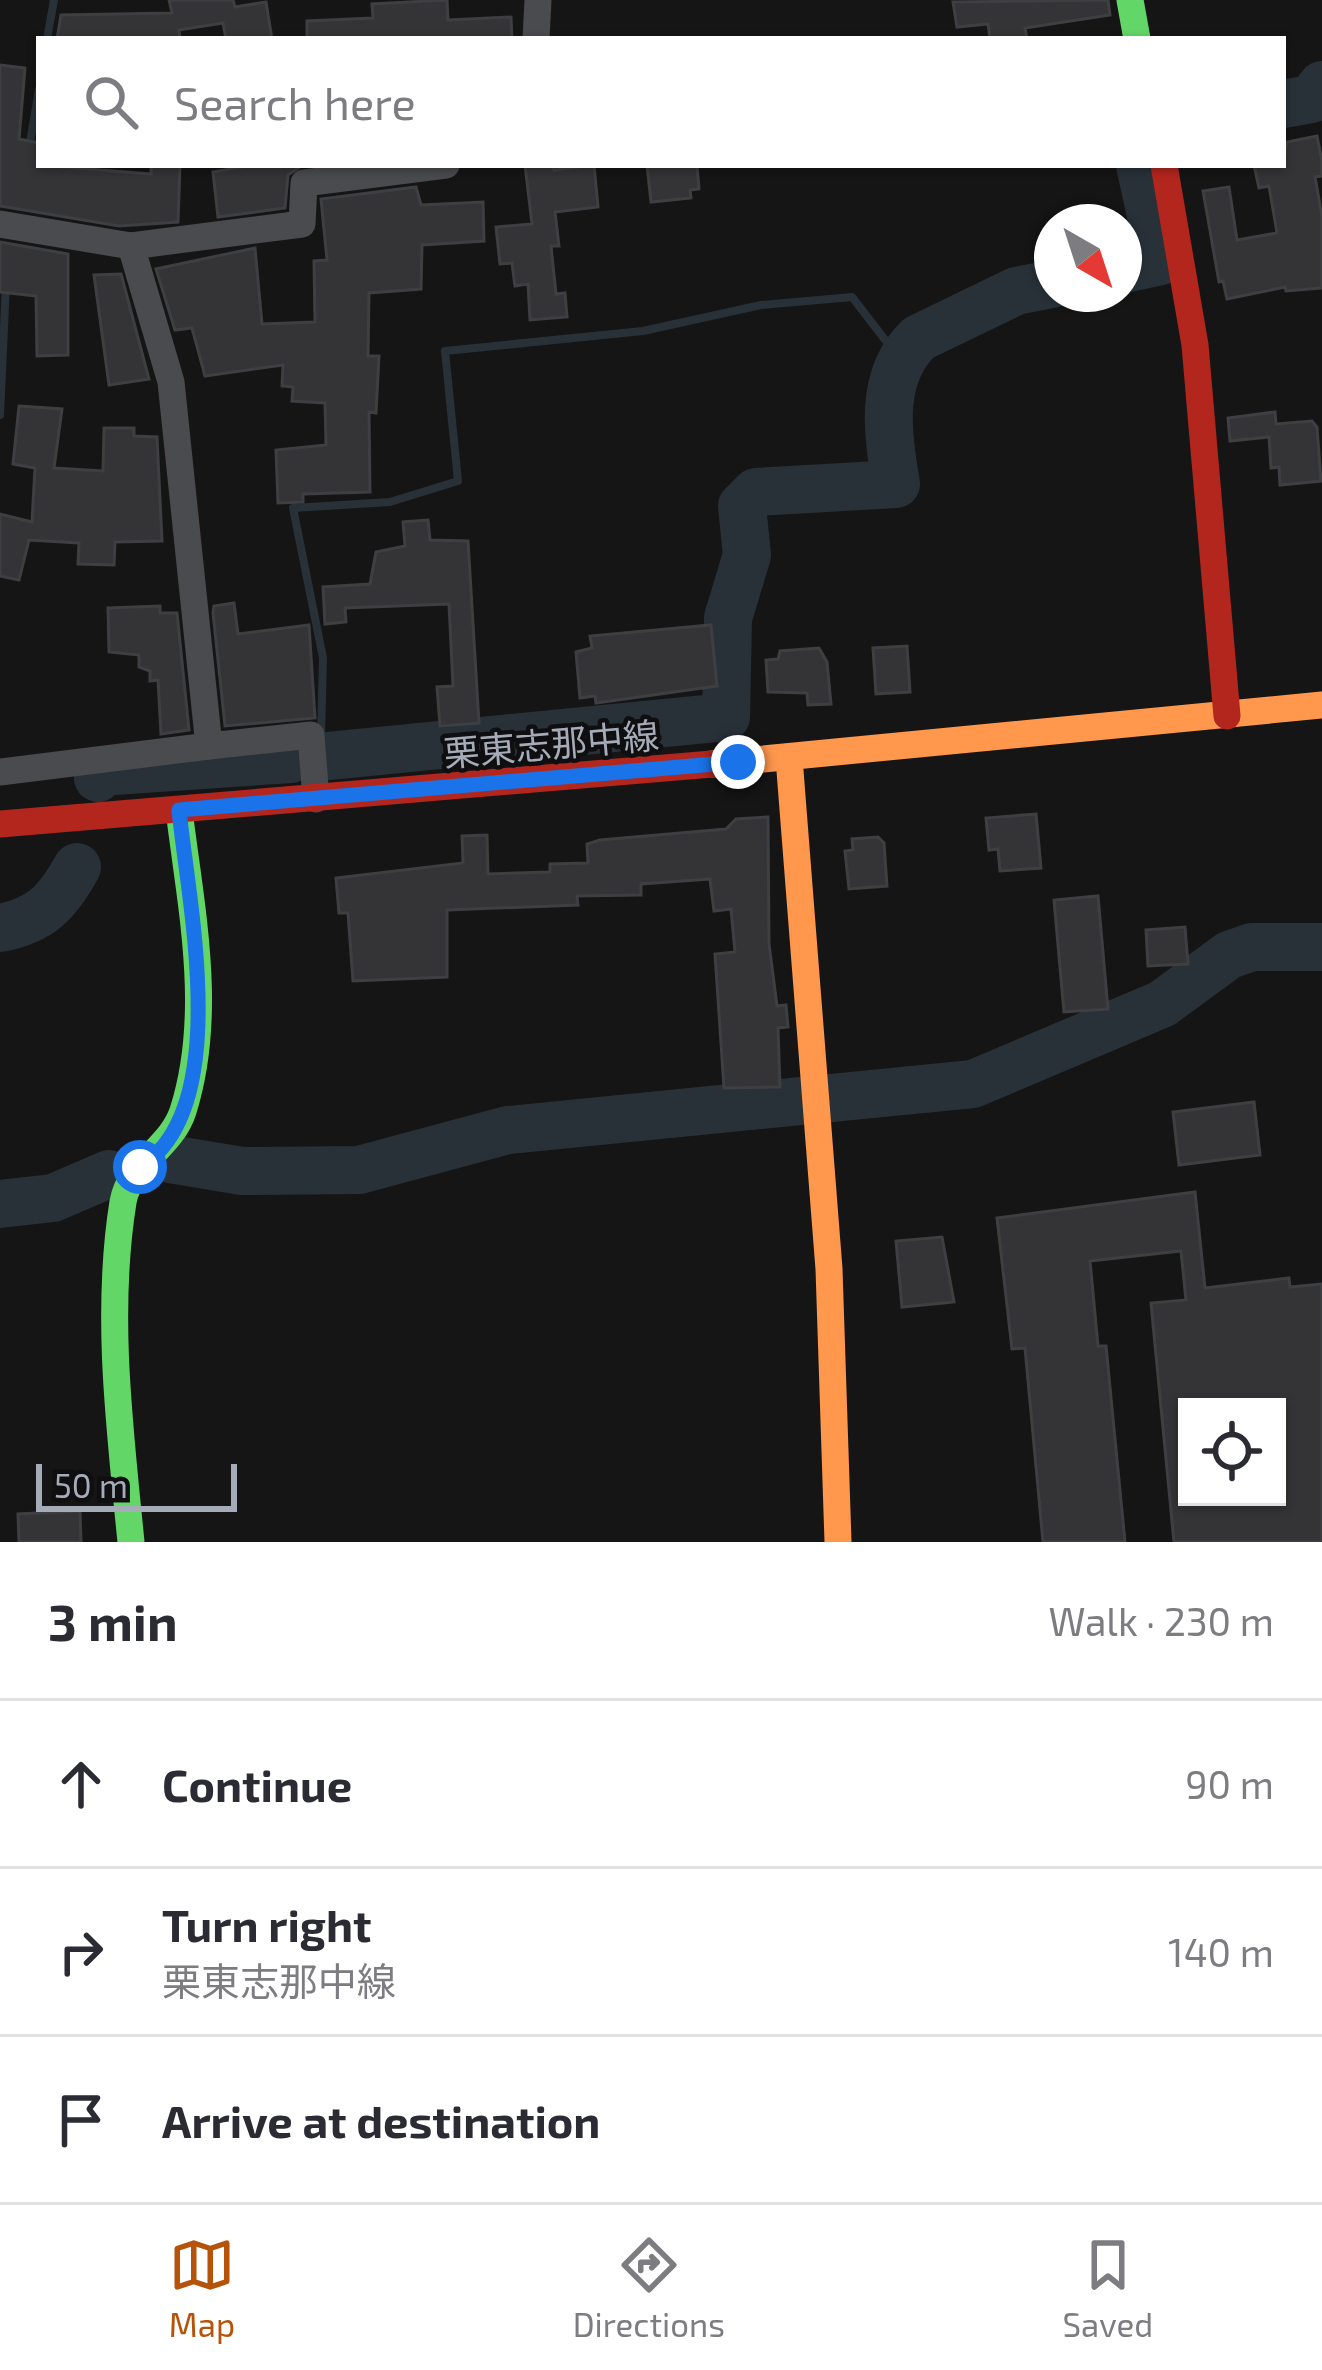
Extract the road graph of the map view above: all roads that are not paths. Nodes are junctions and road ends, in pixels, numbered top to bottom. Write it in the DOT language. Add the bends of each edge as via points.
graph roads {
  1 [pos="538,0"];
  2 [pos="1130,0"];
  3 [pos="536,36"];
  4 [pos="1136,36"];
  5 [pos="422,168"];
  6 [pos="1165,168"];
  7 [pos="0,224"];
  8 [pos="131,246"];
  9 [pos="1322,705"];
  10 [pos="1227,716"];
  11 [pos="209,746"];
  12 [pos="789,758"];
  13 [pos="0,772"];
  14 [pos="316,800"];
  15 [pos="179,810"];
  16 [pos="0,824"];
  17 [pos="131,1542"];
  18 [pos="838,1542"];
  1 -- 3 [label="street"];
  2 -- 4 [label="street"];
  5 -- 8 [label="street" via="304,183 302,224"];
  6 -- 10 [label="street" via="1195,345"];
  7 -- 8 [label="street"];
  8 -- 11 [label="street" via="171,382"];
  9 -- 10 [label="street, 栗東志那中線"];
  10 -- 12 [label="street, 栗東志那中線"];
  11 -- 13 [label="street"];
  11 -- 14 [label="street" via="311,734"];
  12 -- 14 [label="street, 栗東志那中線"];
  12 -- 18 [label="street" via="829,1269"];
  14 -- 15 [label="street, 栗東志那中線"];
  15 -- 16 [label="street, 栗東志那中線"];
  15 -- 17 [label="street" via="199,1008 196,1057 182,1115 158,1156 129,1178 124,1198 117,1309"];
}
